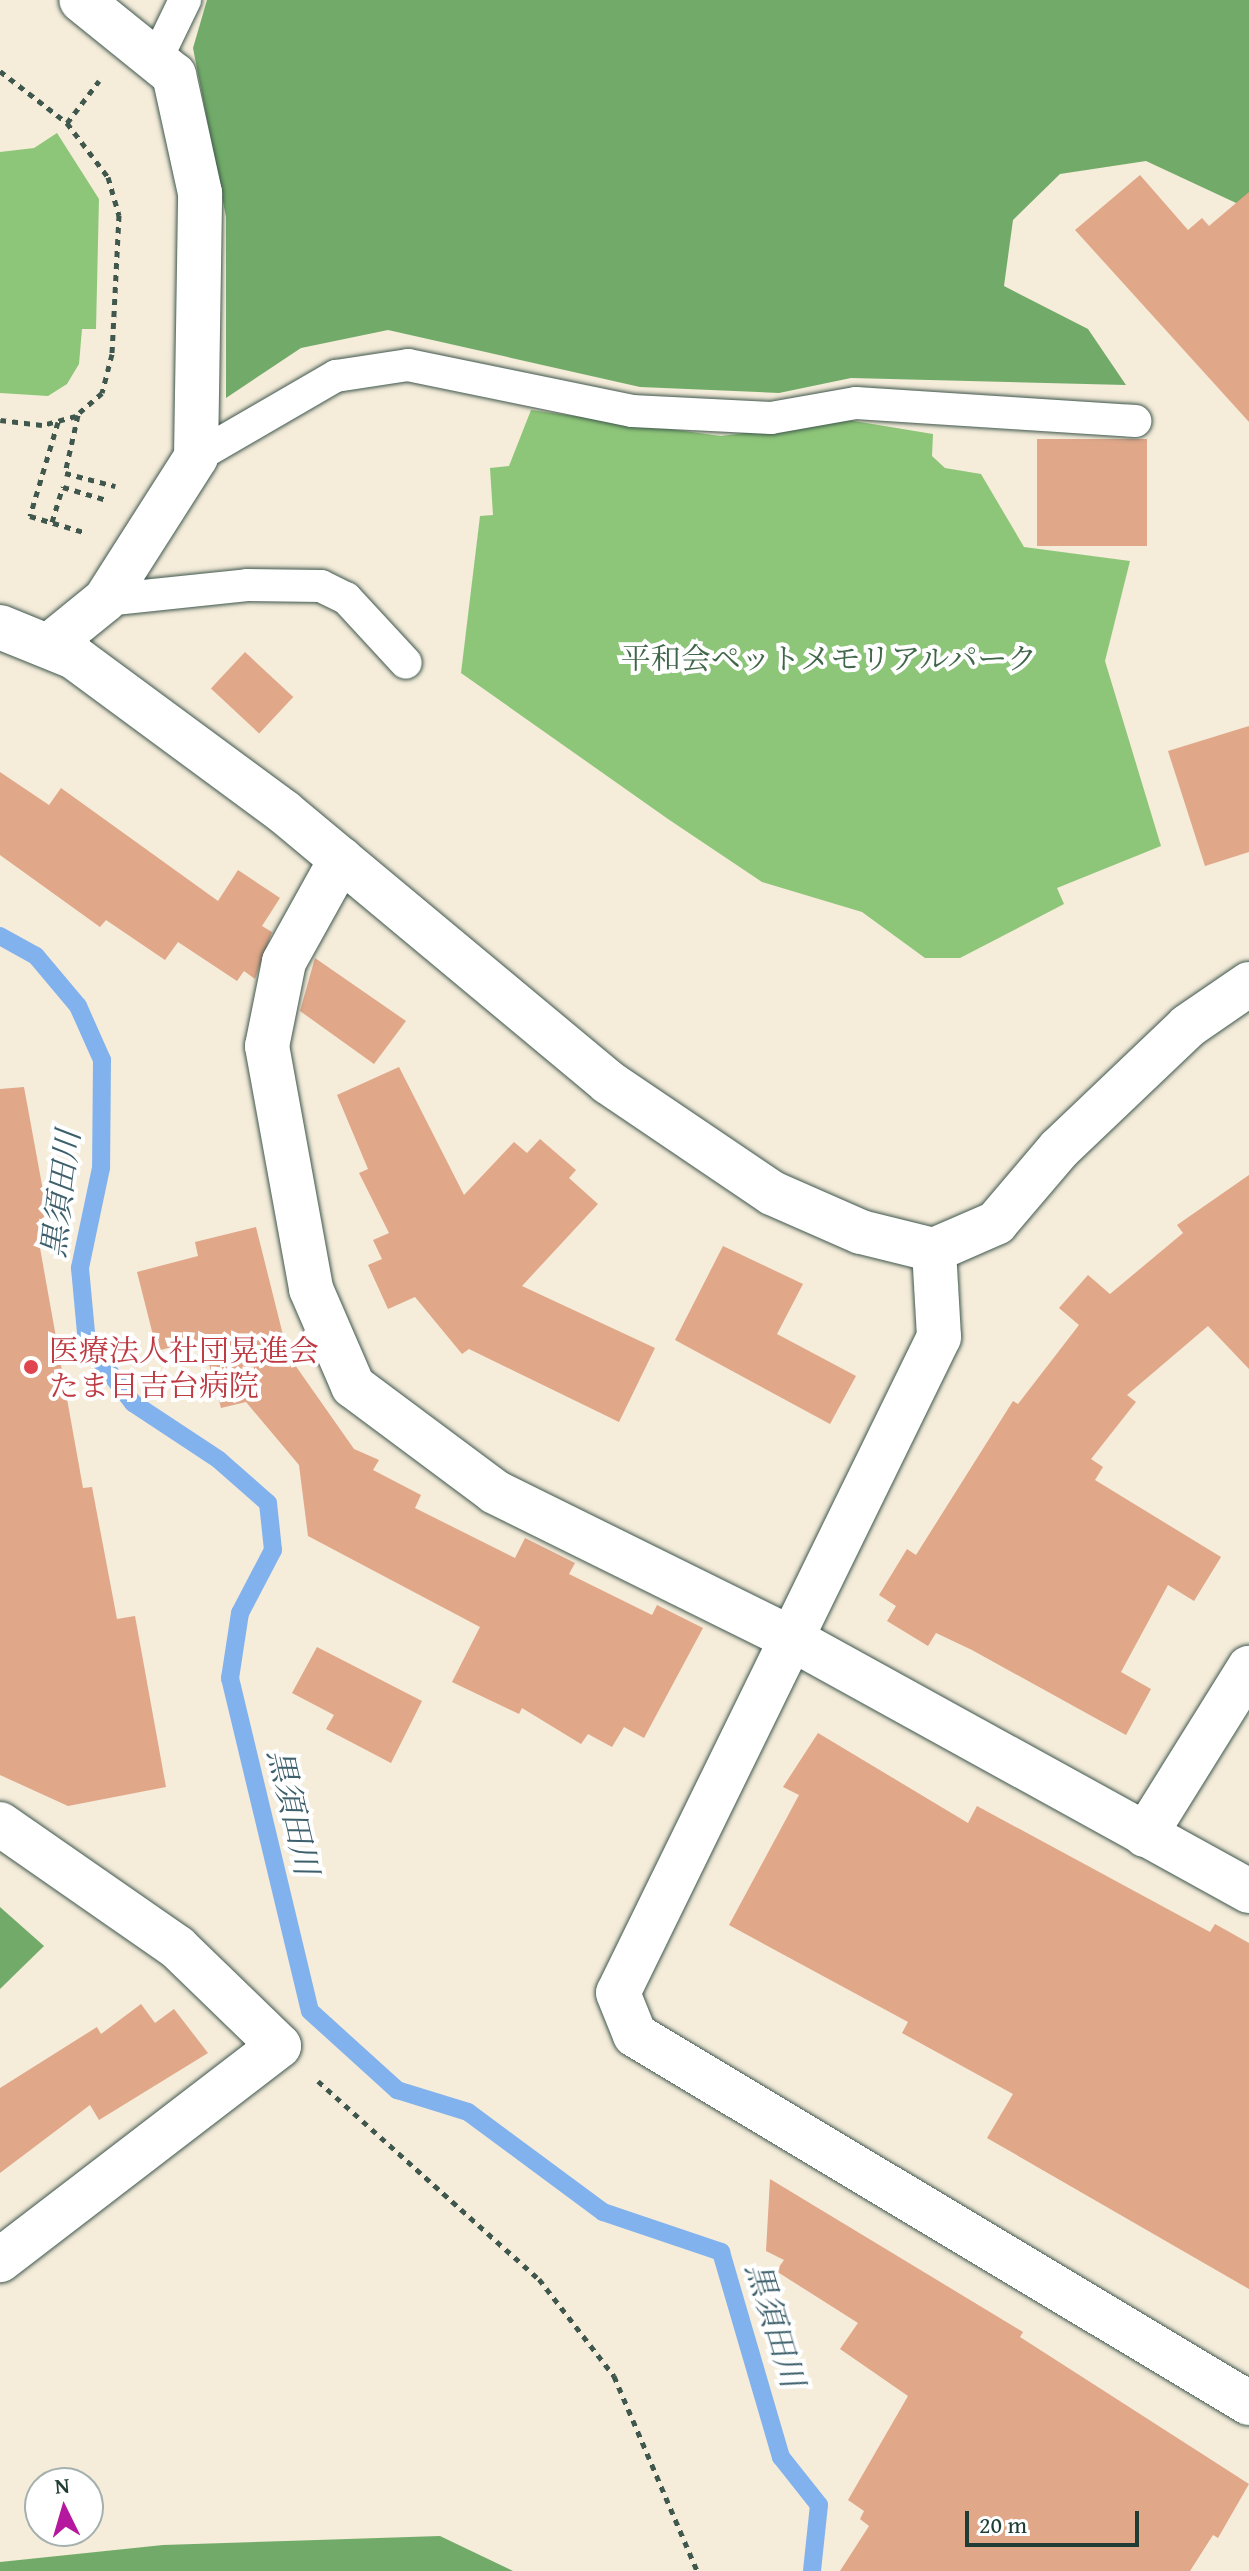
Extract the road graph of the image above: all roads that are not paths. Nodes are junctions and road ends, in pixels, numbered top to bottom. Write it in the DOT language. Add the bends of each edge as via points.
graph roads {
  1 [pos="81,0"];
  2 [pos="185,0"];
  3 [pos="156,60"];
  4 [pos="1135,421"];
  5 [pos="196,457"];
  6 [pos="105,600"];
  7 [pos="0,627"];
  8 [pos="52,643"];
  9 [pos="406,663"];
  10 [pos="341,859"];
  11 [pos="1249,984"];
  12 [pos="934,1250"];
  13 [pos="790,1638"];
  14 [pos="1249,1668"];
  15 [pos="0,1824"];
  16 [pos="1145,1835"];
  17 [pos="1249,1891"];
  18 [pos="0,2260"];
  19 [pos="1249,2403"];
  1 -- 3 [label="street"];
  2 -- 3 [label="lane"];
  3 -- 5 [label="street" via="174,75 200,193"];
  4 -- 5 [label="lane" via="856,403 771,418 632,411 408,365 336,376"];
  5 -- 6 [label="street"];
  6 -- 8 [label="street"];
  6 -- 9 [label="lane" via="247,585 321,586 346,598"];
  7 -- 8 [label="street"];
  8 -- 10 [label="street"];
  10 -- 12 [label="street" via="608,1082 772,1193 861,1232"];
  10 -- 13 [label="street" via="284,962 267,1046 311,1289 353,1386 495,1492"];
  11 -- 12 [label="street" via="1188,1026 1059,1149 996,1223"];
  12 -- 13 [label="street" via="939,1337"];
  13 -- 16 [label="street"];
  13 -- 19 [label="street" via="618,1993 635,2035"];
  14 -- 16 [label="street"];
  15 -- 18 [label="street" via="177,1947 279,2046"];
  16 -- 17 [label="street"];
}
